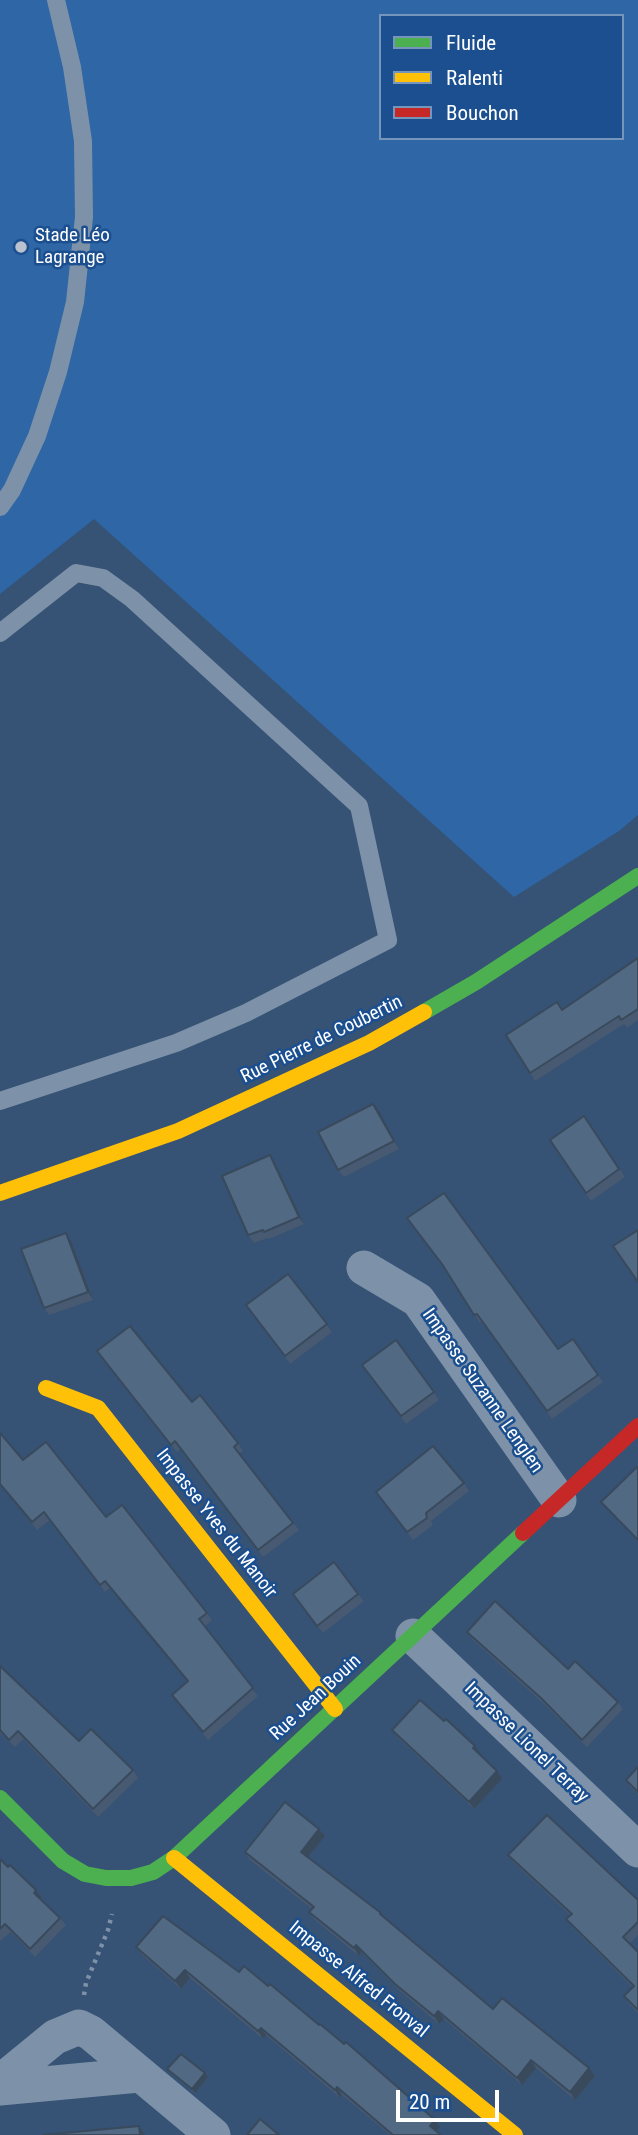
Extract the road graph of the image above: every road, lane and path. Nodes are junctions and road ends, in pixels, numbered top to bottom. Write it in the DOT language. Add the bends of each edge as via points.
graph roads {
  1 [pos="56,0"];
  2 [pos="0,507"];
  3 [pos="0,633"];
  4 [pos="638,876"];
  5 [pos="0,1101"];
  6 [pos="0,1193"];
  7 [pos="364,1268"];
  8 [pos="46,1388"];
  9 [pos="638,1426"];
  10 [pos="559,1500"];
  11 [pos="413,1636"];
  12 [pos="335,1709"];
  13 [pos="0,1798"];
  14 [pos="638,1850"];
  15 [pos="174,1858"];
  16 [pos="120,1878"];
  17 [pos="79,2027"];
  18 [pos="139,2075"];
  19 [pos="0,2082"];
  20 [pos="0,2088"];
  21 [pos="212,2135"];
  22 [pos="515,2135"];
  1 -- 2 [label="lane" via="83,141 84,217 75,302 37,436"];
  3 -- 5 [label="lane" via="75,573 103,578 132,599 359,806 388,940 176,1043"];
  4 -- 6 [label="street, Rue Pierre de Coubertin" via="476,982 369,1043 178,1130"];
  7 -- 10 [label="street, Impasse Suzanne Lenglen" via="418,1300"];
  8 -- 12 [label="street, Impasse Yves du Manoir" via="98,1408"];
  9 -- 10 [label="street, Rue Jean Bouin"];
  10 -- 11 [label="street, Rue Jean Bouin"];
  11 -- 12 [label="street, Rue Jean Bouin"];
  11 -- 14 [label="street, Impasse Lionel Terray"];
  12 -- 15 [label="street, Rue Jean Bouin"];
  13 -- 16 [label="street, Rue Jean Bouin" via="63,1860 85,1874"];
  15 -- 16 [label="street, Rue Jean Bouin" via="153,1872"];
  15 -- 22 [label="street, Impasse Alfred Fronval"];
  16 -- 17 [label="path" via="108,1930 86,1983"];
  17 -- 18 [label="street"];
  17 -- 19 [label="street" via="55,2036"];
  18 -- 20 [label="street"];
  18 -- 21 [label="street"];
}
